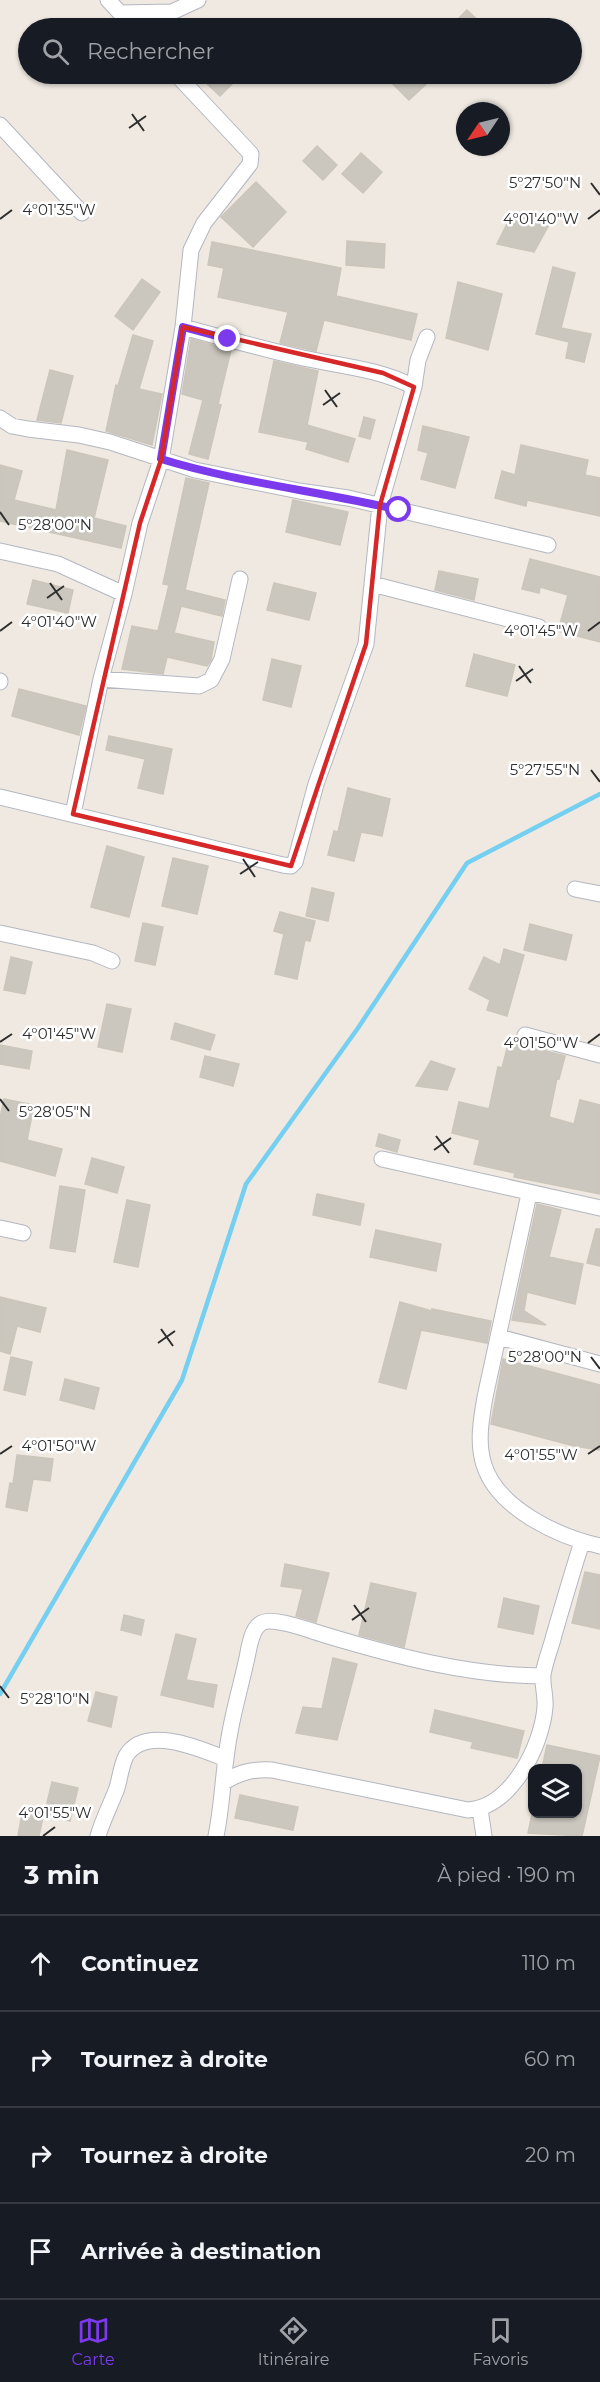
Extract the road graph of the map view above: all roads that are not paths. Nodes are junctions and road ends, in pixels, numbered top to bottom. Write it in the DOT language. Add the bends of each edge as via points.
graph roads {
  1 [pos="108,0"];
  2 [pos="198,0"];
  3 [pos="120,13"];
  4 [pos="125,18"];
  5 [pos="185,84"];
  6 [pos="0,125"];
  7 [pos="82,213"];
  8 [pos="183,327"];
  9 [pos="427,337"];
  10 [pos="414,387"];
  11 [pos="0,418"];
  12 [pos="161,459"];
  13 [pos="380,505"];
  14 [pos="548,545"];
  15 [pos="0,551"];
  16 [pos="240,579"];
  17 [pos="372,584"];
  18 [pos="124,594"];
  19 [pos="539,627"];
  20 [pos="101,679"];
  21 [pos="0,797"];
  22 [pos="73,814"];
  23 [pos="575,889"];
  24 [pos="600,894"];
  25 [pos="0,933"];
  26 [pos="112,961"];
  27 [pos="525,1035"];
  28 [pos="600,1055"];
  29 [pos="382,1159"];
  30 [pos="529,1194"];
  31 [pos="600,1208"];
  32 [pos="0,1228"];
  33 [pos="23,1233"];
  34 [pos="499,1337"];
  35 [pos="600,1364"];
  36 [pos="582,1542"];
  37 [pos="600,1546"];
  38 [pos="543,1676"];
  39 [pos="226,1759"];
  40 [pos="224,1782"];
  41 [pos="480,1809"];
  42 [pos="98,1836"];
  43 [pos="216,1836"];
  44 [pos="484,1836"];
  1 -- 3 [label="street"];
  2 -- 3 [label="street" via="172,12"];
  3 -- 4 [label="street"];
  5 -- 8 [label="street" via="251,154 250,164 204,223 191,250"];
  6 -- 7 [label="street"];
  8 -- 10 [label="street" via="300,358 383,373"];
  8 -- 12 [label="street"];
  9 -- 10 [label="street"];
  10 -- 13 [label="street"];
  11 -- 12 [label="street" via="12,426 90,437"];
  12 -- 13 [label="street" via="195,470"];
  12 -- 18 [label="street" via="140,523"];
  13 -- 14 [label="street"];
  13 -- 17 [label="street"];
  15 -- 18 [label="street" via="58,564"];
  16 -- 20 [label="street" via="222,659 212,680 199,686"];
  17 -- 19 [label="street"];
  17 -- 22 [label="street" via="366,644 291,866"];
  18 -- 20 [label="street"];
  20 -- 22 [label="street"];
  21 -- 22 [label="street"];
  23 -- 24 [label="street"];
  25 -- 26 [label="street" via="93,953"];
  27 -- 28 [label="street"];
  29 -- 30 [label="street"];
  30 -- 31 [label="street"];
  30 -- 34 [label="street"];
  32 -- 33 [label="street"];
  34 -- 35 [label="street"];
  34 -- 36 [label="street" via="480,1427 483,1463 502,1494 520,1510 551,1531"];
  36 -- 37 [label="street"];
  36 -- 38 [label="street"];
  38 -- 39 [label="street" via="466,1670 267,1620 255,1630"];
  38 -- 41 [label="street" via="545,1706 528,1762 501,1796"];
  39 -- 40 [label="street"];
  39 -- 42 [label="street" via="197,1747 165,1741 144,1743 131,1750"];
  40 -- 41 [label="street" via="248,1771 272,1770 450,1807"];
  40 -- 43 [label="street"];
  41 -- 44 [label="street"];
}
